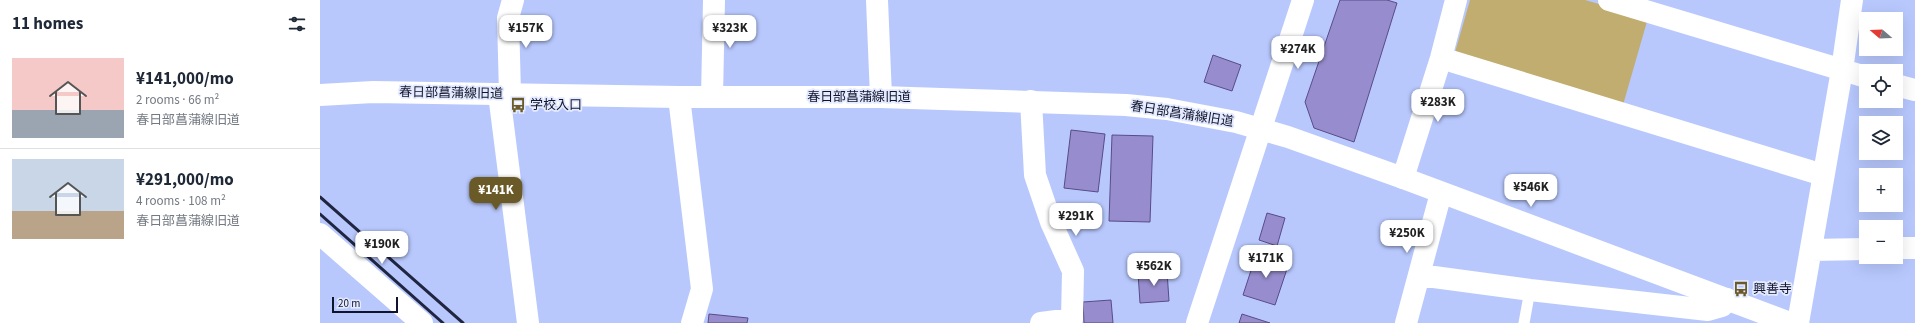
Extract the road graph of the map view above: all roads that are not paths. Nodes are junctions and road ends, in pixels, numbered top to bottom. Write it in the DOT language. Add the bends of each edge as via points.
graph roads {
  1 [pos="513,0"];
  2 [pos="714,0"];
  3 [pos="877,0"];
  4 [pos="1303,0"];
  5 [pos="1456,0"];
  6 [pos="1609,0"];
  7 [pos="1852,0"];
  8 [pos="1441,58"];
  9 [pos="1842,70"];
  10 [pos="1859,75"];
  11 [pos="1903,87"];
  12 [pos="1915,90"];
  13 [pos="504,94"];
  14 [pos="320,95"];
  15 [pos="679,97"];
  16 [pos="712,97"];
  17 [pos="881,97"];
  18 [pos="1031,101"];
  19 [pos="1261,128"];
  20 [pos="1824,174"];
  21 [pos="1403,178"];
  22 [pos="1441,193"];
  23 [pos="320,234"];
  24 [pos="1903,248"];
  25 [pos="1915,248"];
  26 [pos="1859,249"];
  27 [pos="1811,250"];
  28 [pos="1419,275"];
  29 [pos="1530,290"];
  30 [pos="1727,299"];
  31 [pos="1766,319"];
  32 [pos="1072,321"];
  33 [pos="422,323"];
  34 [pos="528,323"];
  35 [pos="692,323"];
  36 [pos="1041,323"];
  37 [pos="1197,323"];
  38 [pos="1406,323"];
  39 [pos="1524,323"];
  40 [pos="1790,323"];
  41 [pos="1798,323"];
  1 -- 13 [label="street" via="508,18"];
  2 -- 16 [label="street"];
  3 -- 17 [label="street"];
  4 -- 19 [label="street"];
  5 -- 8 [label="street"];
  6 -- 9 [label="street"];
  7 -- 9 [label="street"];
  8 -- 20 [label="street"];
  8 -- 21 [label="street"];
  9 -- 10 [label="street"];
  9 -- 20 [label="street"];
  11 -- 12 [label="street"];
  13 -- 14 [label="street, 春日部菖蒲線旧道" via="373,92"];
  13 -- 15 [label="street, 春日部菖蒲線旧道"];
  13 -- 34 [label="street"];
  15 -- 16 [label="street, 春日部菖蒲線旧道"];
  15 -- 35 [label="street" via="702,289"];
  16 -- 17 [label="street, 春日部菖蒲線旧道"];
  17 -- 18 [label="street, 春日部菖蒲線旧道"];
  18 -- 19 [label="street, 春日部菖蒲線旧道" via="1167,109"];
  18 -- 32 [label="street" via="1035,175 1051,222 1073,271"];
  19 -- 21 [label="street, 春日部菖蒲線旧道"];
  19 -- 37 [label="street"];
  20 -- 27 [label="street"];
  21 -- 22 [label="street, 春日部菖蒲線旧道"];
  22 -- 28 [label="street"];
  22 -- 30 [label="street, 春日部菖蒲線旧道"];
  23 -- 33 [label="street"];
  24 -- 25 [label="street"];
  26 -- 27 [label="street"];
  27 -- 41 [label="street"];
  28 -- 29 [label="street"];
  28 -- 38 [label="street"];
  29 -- 30 [label="street" via="1708,310 1722,306"];
  29 -- 39 [label="lane"];
  30 -- 31 [label="street, 春日部菖蒲線旧道"];
  31 -- 40 [label="street, 春日部菖蒲線旧道"];
  32 -- 36 [label="street"];
}
